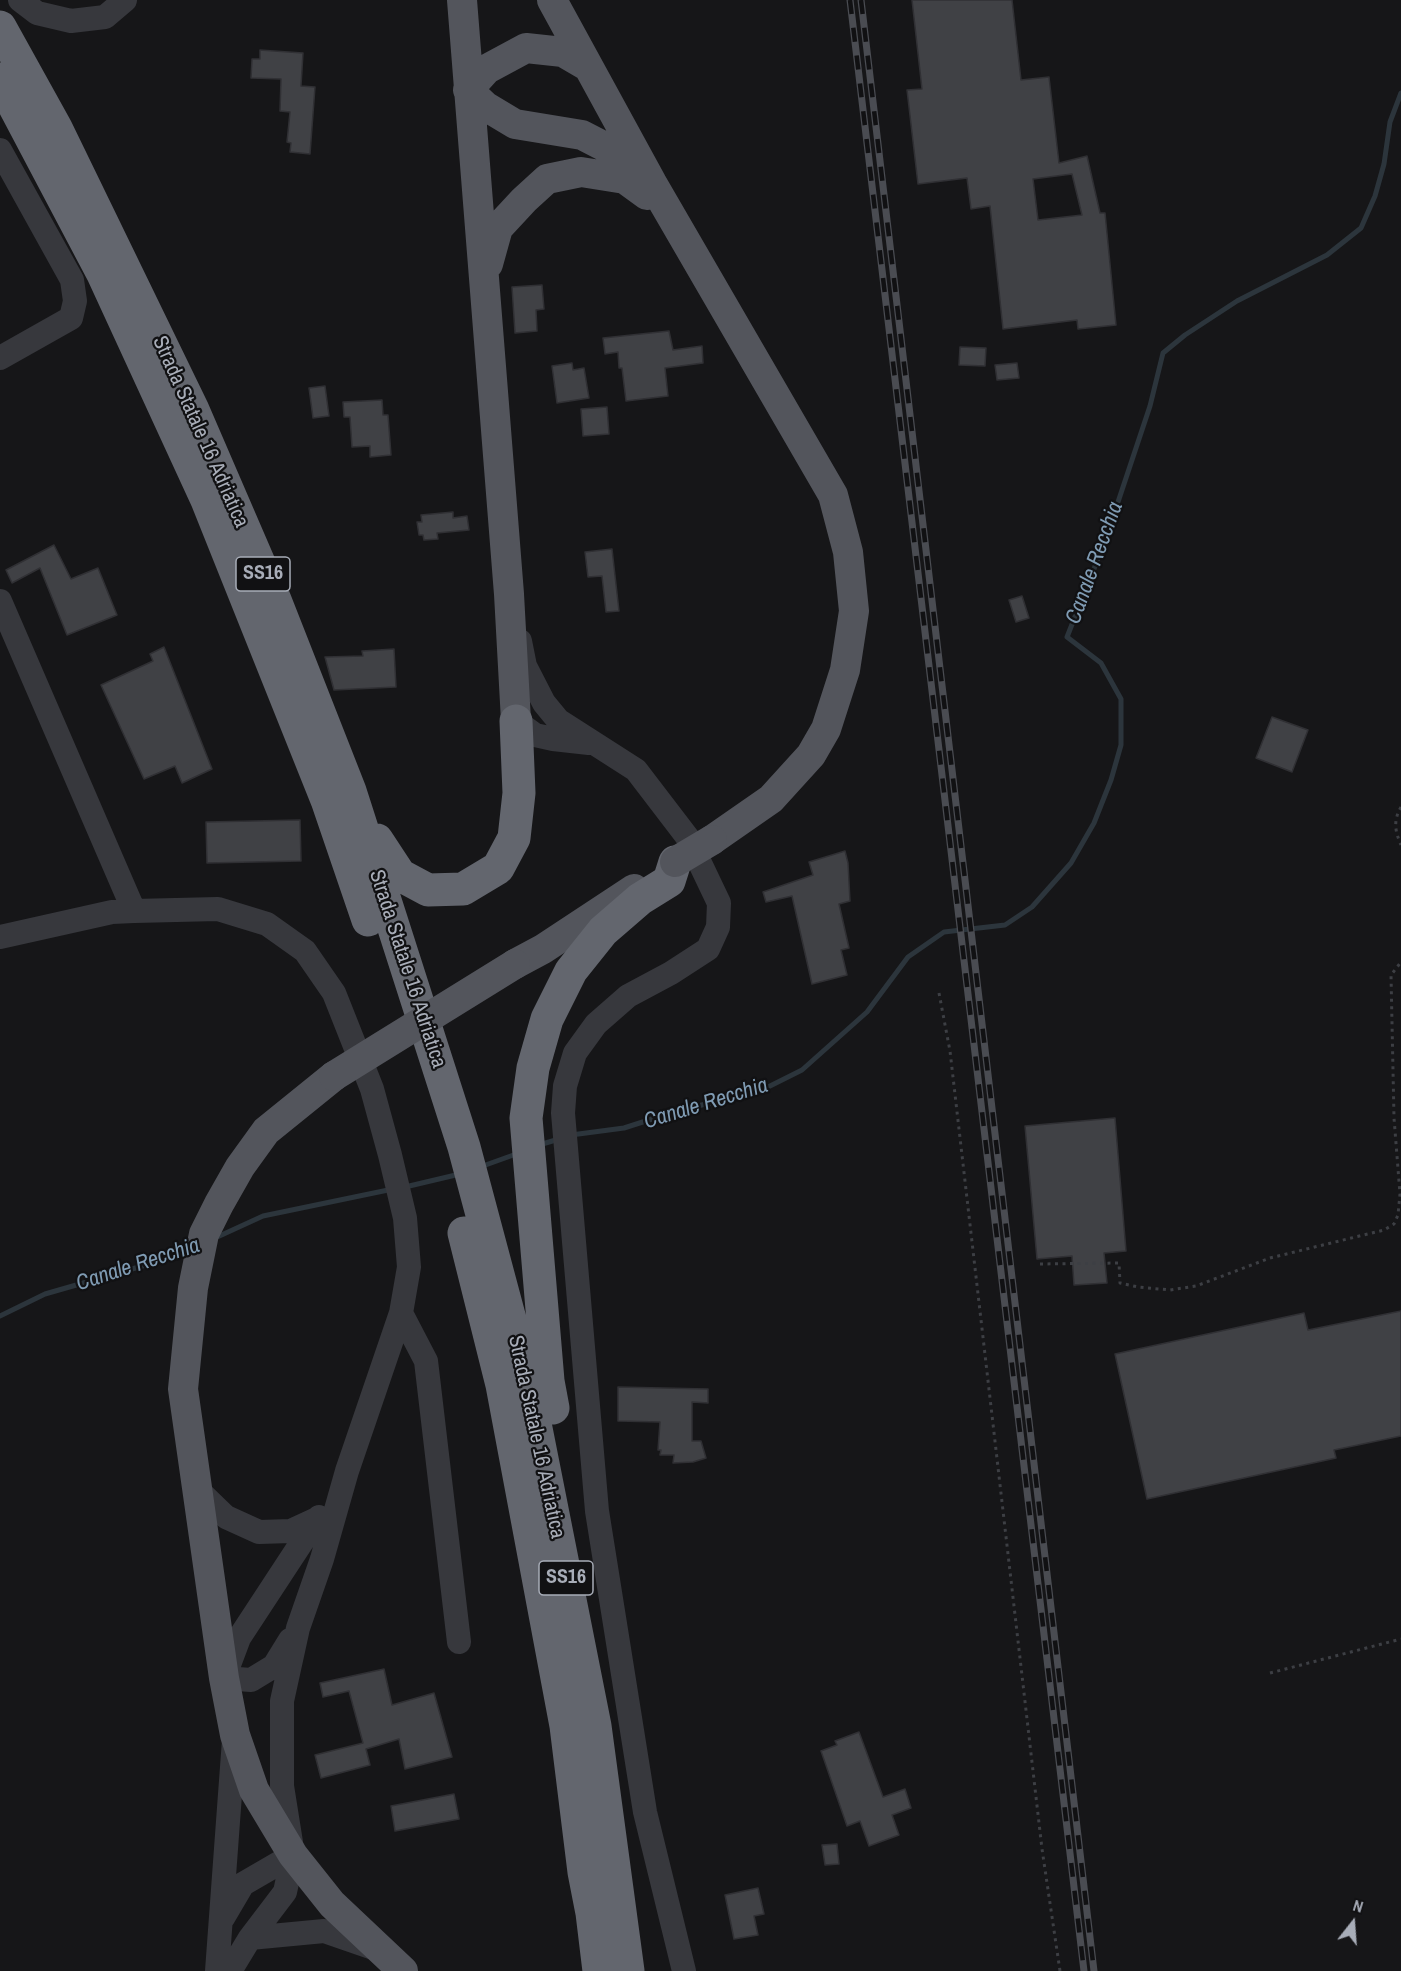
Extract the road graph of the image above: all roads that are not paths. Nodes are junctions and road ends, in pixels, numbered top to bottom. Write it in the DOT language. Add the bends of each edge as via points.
graph roads {
  1 [pos="20,0"];
  2 [pos="124,0"];
  3 [pos="462,0"];
  4 [pos="552,0"];
  5 [pos="0,27"];
  6 [pos="587,66"];
  7 [pos="0,79"];
  8 [pos="468,90"];
  9 [pos="0,150"];
  10 [pos="652,183"];
  11 [pos="668,210"];
  12 [pos="485,297"];
  13 [pos="0,358"];
  14 [pos="509,594"];
  15 [pos="0,600"];
  16 [pos="558,720"];
  17 [pos="516,721"];
  18 [pos="593,743"];
  19 [pos="351,791"];
  20 [pos="675,862"];
  21 [pos="134,911"];
  22 [pos="0,937"];
  23 [pos="454,1151"];
  24 [pos="465,1193"];
  25 [pos="401,1313"];
  26 [pos="347,1471"];
  27 [pos="195,1486"];
  28 [pos="317,1519"];
  29 [pos="298,1628"];
  30 [pos="459,1642"];
  31 [pos="224,1678"];
  32 [pos="595,1726"];
  33 [pos="235,1735"];
  34 [pos="293,1855"];
  35 [pos="592,1913"];
  36 [pos="221,1922"];
  37 [pos="250,1938"];
  38 [pos="394,1962"];
  39 [pos="217,1971"];
  40 [pos="230,1971"];
  41 [pos="586,1971"];
  42 [pos="599,1971"];
  43 [pos="628,1971"];
  44 [pos="684,1971"];
  1 -- 2 [label="street" via="37,13 71,21 105,17"];
  3 -- 8 [label="main road"];
  4 -- 6 [label="main road"];
  5 -- 19 [label="highway, Strada Statale 16 Adriatica / SS16" via="56,128 193,410"];
  6 -- 8 [label="main road" via="563,52 526,48 487,69"];
  6 -- 10 [label="main road"];
  7 -- 23 [label="highway, Strada Statale 16 Adriatica / SS16" via="103,274 207,500 327,800"];
  8 -- 10 [label="main road" via="515,124 582,135 613,152"];
  8 -- 12 [label="main road"];
  9 -- 13 [label="street" via="72,280 75,302 70,318"];
  10 -- 11 [label="main road"];
  11 -- 12 [label="main road" via="625,179 581,172 547,180 498,228"];
  11 -- 20 [label="main road, bridge" via="833,495 848,552 854,611 845,670 826,729 810,755 771,799"];
  12 -- 14 [label="main road"];
  14 -- 16 [label="street" via="525,666 544,703"];
  14 -- 17 [label="main road"];
  15 -- 21 [label="street"];
  16 -- 17 [label="street" via="534,715"];
  16 -- 18 [label="street"];
  17 -- 18 [label="street" via="536,735"];
  17 -- 19 [label="highway" via="519,793 514,838 498,868 463,889 428,890 400,875"];
  18 -- 44 [label="street" via="636,770 688,838 719,903 718,927 708,950 628,996 596,1024 575,1053 564,1086 563,1113 597,1511 645,1812"];
  19 -- 23 [label="highway, Strada Statale 16 Adriatica / SS16"];
  20 -- 27 [label="main road, bridge" via="543,950 334,1076 266,1131 240,1167 204,1234 193,1288 183,1389"];
  20 -- 32 [label="highway" via="669,881 640,899 603,932 571,971 548,1019 533,1068 526,1118 548,1381 609,1710"];
  21 -- 22 [label="street" via="112,912"];
  21 -- 25 [label="street" via="218,909 267,924 305,951 334,993 372,1089 405,1218 408,1266"];
  23 -- 24 [label="highway, Strada Statale 16 Adriatica / SS16"];
  24 -- 32 [label="highway, Strada Statale 16 Adriatica / SS16" via="527,1383"];
  24 -- 35 [label="highway, Strada Statale 16 Adriatica / SS16" via="566,1726"];
  25 -- 26 [label="street"];
  25 -- 30 [label="street" via="426,1361"];
  26 -- 28 [label="street"];
  26 -- 29 [label="street"];
  27 -- 28 [label="street" via="226,1517 259,1532 291,1531"];
  27 -- 31 [label="main road"];
  28 -- 31 [label="street" via="239,1638"];
  29 -- 31 [label="street" via="274,1666 251,1680"];
  29 -- 34 [label="street" via="282,1701 282,1786"];
  31 -- 33 [label="main road"];
  32 -- 43 [label="highway, Strada Statale 16 Adriatica / SS16"];
  33 -- 34 [label="main road" via="254,1790"];
  33 -- 36 [label="street"];
  34 -- 36 [label="street" via="243,1884"];
  34 -- 37 [label="street" via="285,1892"];
  34 -- 38 [label="main road" via="332,1904"];
  35 -- 41 [label="highway"];
  35 -- 42 [label="highway, Strada Statale 16 Adriatica / SS16"];
  36 -- 39 [label="street"];
  37 -- 38 [label="street" via="324,1930"];
  37 -- 40 [label="street"];
}
